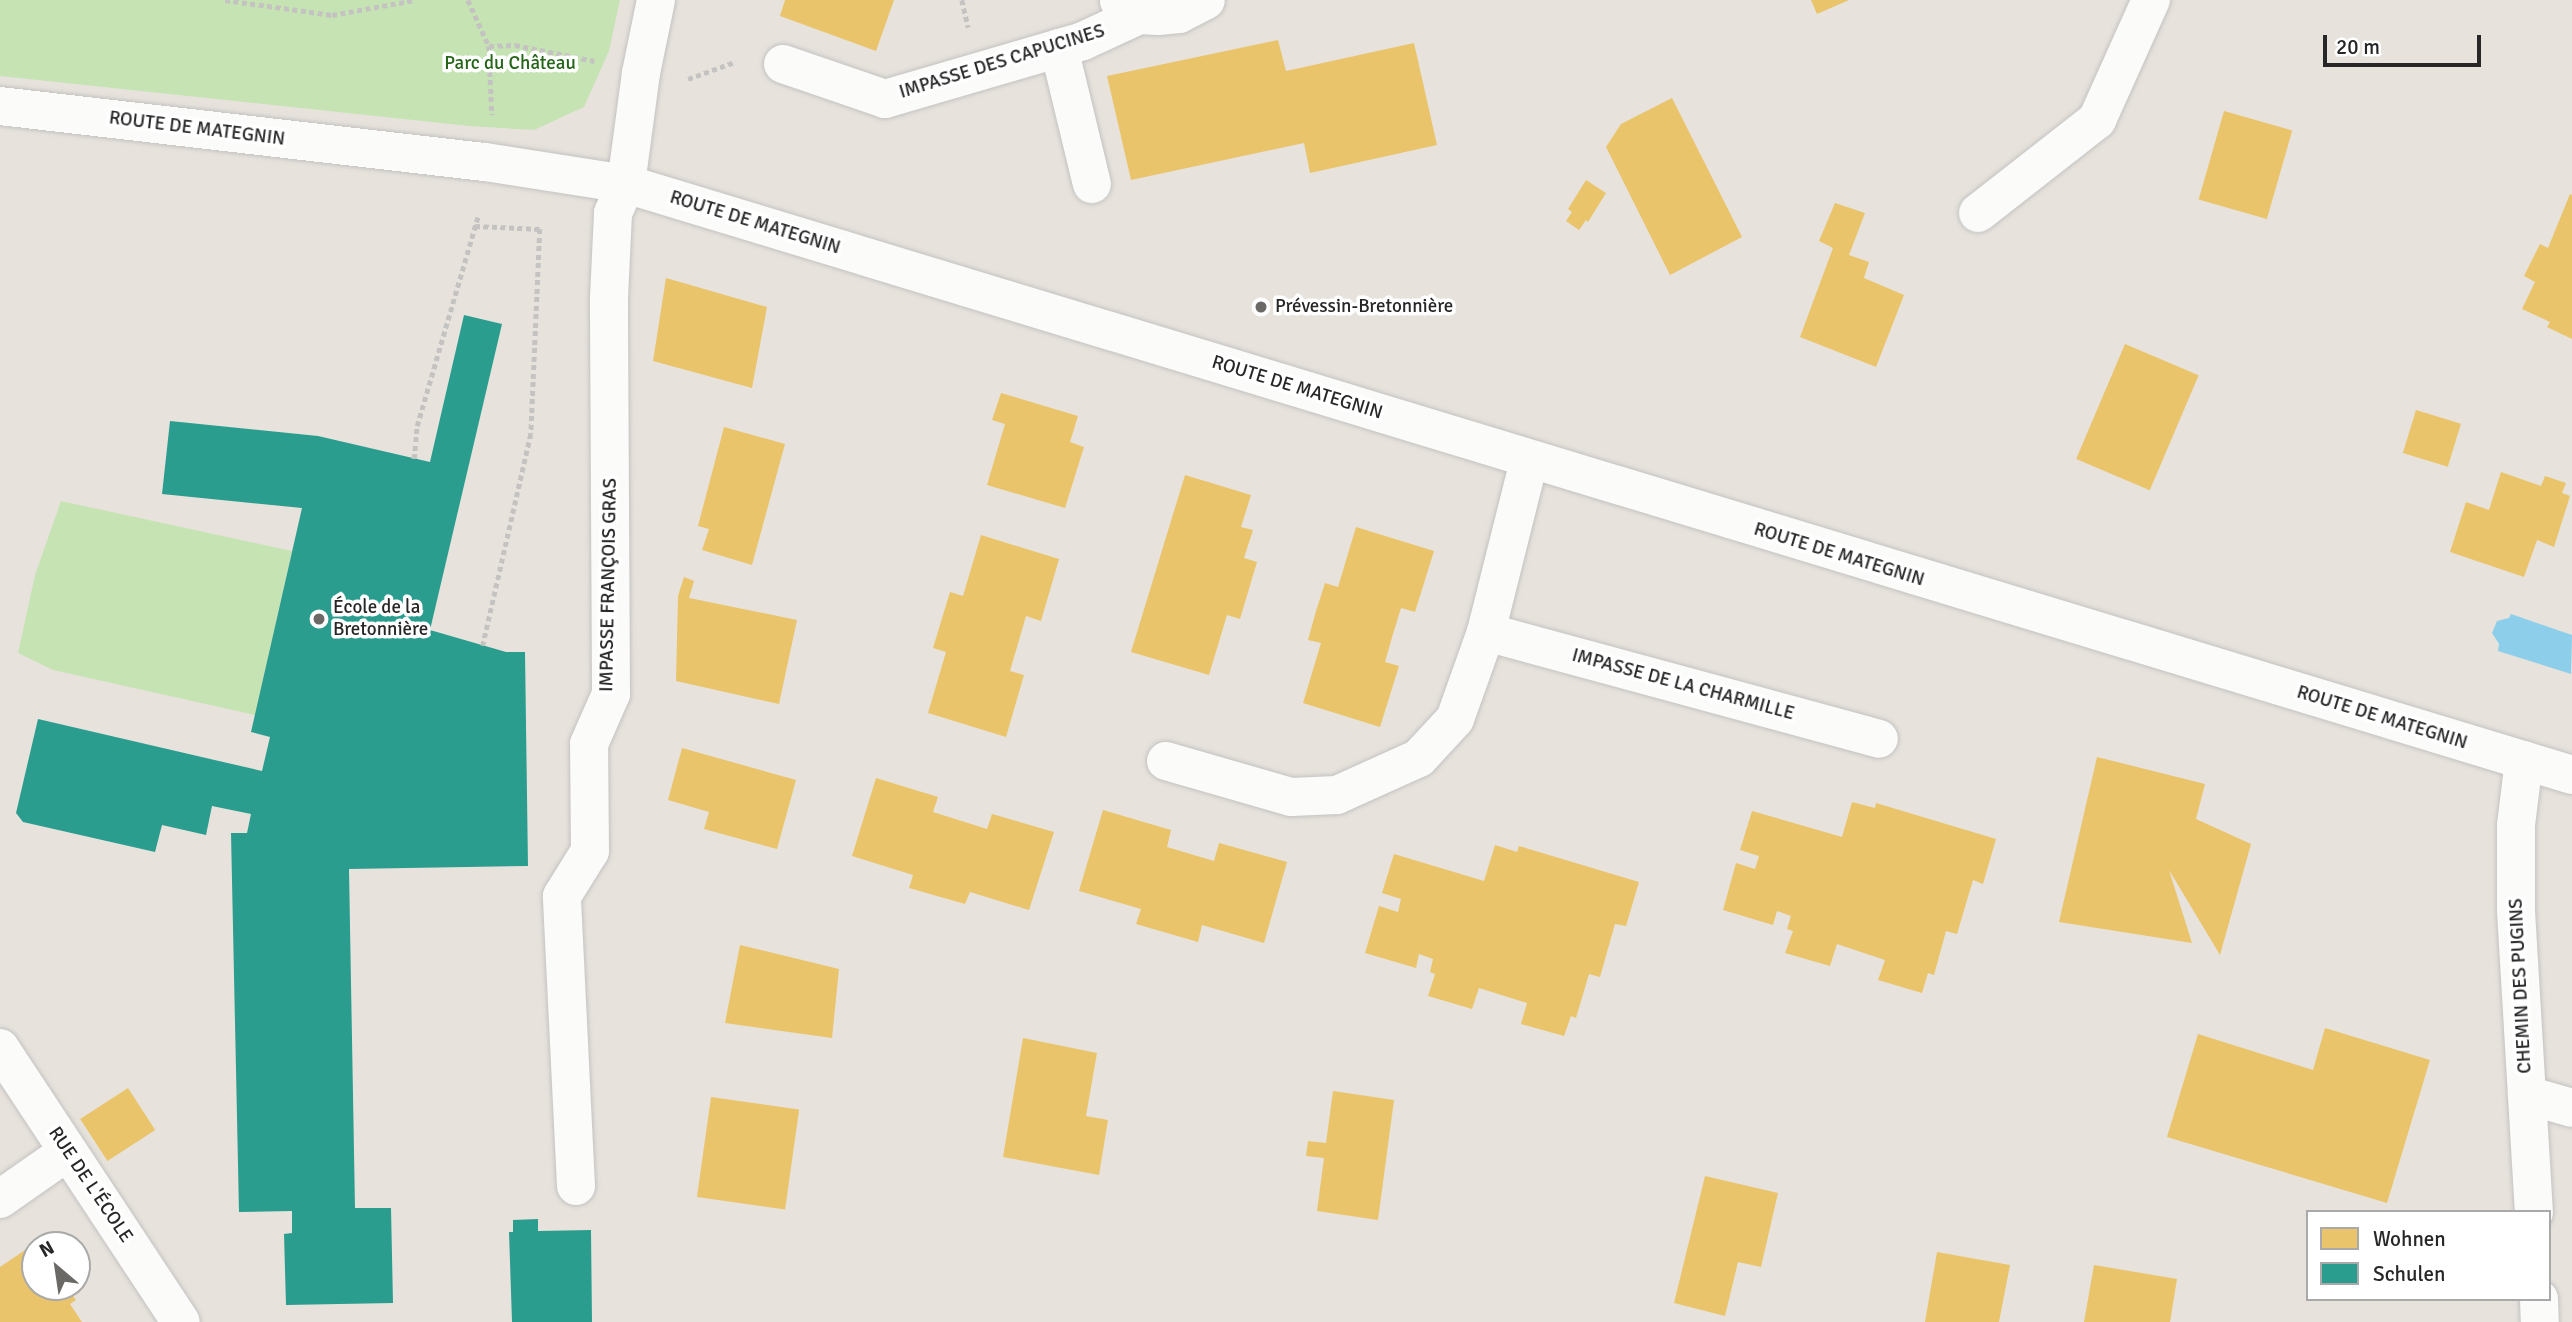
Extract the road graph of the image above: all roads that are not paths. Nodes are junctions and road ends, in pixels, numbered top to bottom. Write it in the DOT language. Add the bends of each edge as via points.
graph roads {
  1 [pos="656,0"];
  2 [pos="1206,0"];
  3 [pos="2151,0"];
  4 [pos="1128,7"];
  5 [pos="1059,48"];
  6 [pos="783,64"];
  7 [pos="0,106"];
  8 [pos="626,184"];
  9 [pos="1091,184"];
  10 [pos="1978,213"];
  11 [pos="1529,461"];
  12 [pos="1486,632"];
  13 [pos="1879,739"];
  14 [pos="2524,760"];
  15 [pos="1166,761"];
  16 [pos="2572,775"];
  17 [pos="0,1048"];
  18 [pos="2527,1095"];
  19 [pos="2572,1108"];
  20 [pos="67,1152"];
  21 [pos="576,1186"];
  22 [pos="0,1199"];
  23 [pos="2533,1210"];
  24 [pos="2539,1301"];
  25 [pos="181,1322"];
  26 [pos="2540,1322"];
  1 -- 8 [label="street, IMPASSE FRANÇOIS GRAS"];
  2 -- 4 [label="street, IMPASSE DES CAPUCINES" via="1179,14"];
  3 -- 10 [label="street" via="2097,120"];
  4 -- 5 [label="street, IMPASSE DES CAPUCINES"];
  5 -- 6 [label="street, IMPASSE DES CAPUCINES" via="885,99"];
  5 -- 9 [label="street"];
  7 -- 8 [label="street, ROUTE DE MATEGNIN" via="485,162"];
  8 -- 11 [label="street, ROUTE DE MATEGNIN"];
  8 -- 21 [label="street, IMPASSE FRANÇOIS GRAS" via="612,213 609,298 611,694 589,744 590,852 562,896"];
  11 -- 12 [label="street"];
  11 -- 14 [label="street, ROUTE DE MATEGNIN"];
  12 -- 13 [label="street, IMPASSE DE LA CHARMILLE"];
  12 -- 15 [label="street" via="1455,719 1446,729 1419,758 1337,794 1292,797"];
  14 -- 16 [label="street, ROUTE DE MATEGNIN"];
  14 -- 18 [label="street, CHEMIN DES PUGINS" via="2516,825 2516,911"];
  17 -- 20 [label="street, RUE DE L'ÉCOLE"];
  18 -- 19 [label="street"];
  18 -- 23 [label="street, CHEMIN DES PUGINS"];
  20 -- 22 [label="street"];
  20 -- 25 [label="street, RUE DE L'ÉCOLE"];
  24 -- 26 [label="street"];
}
